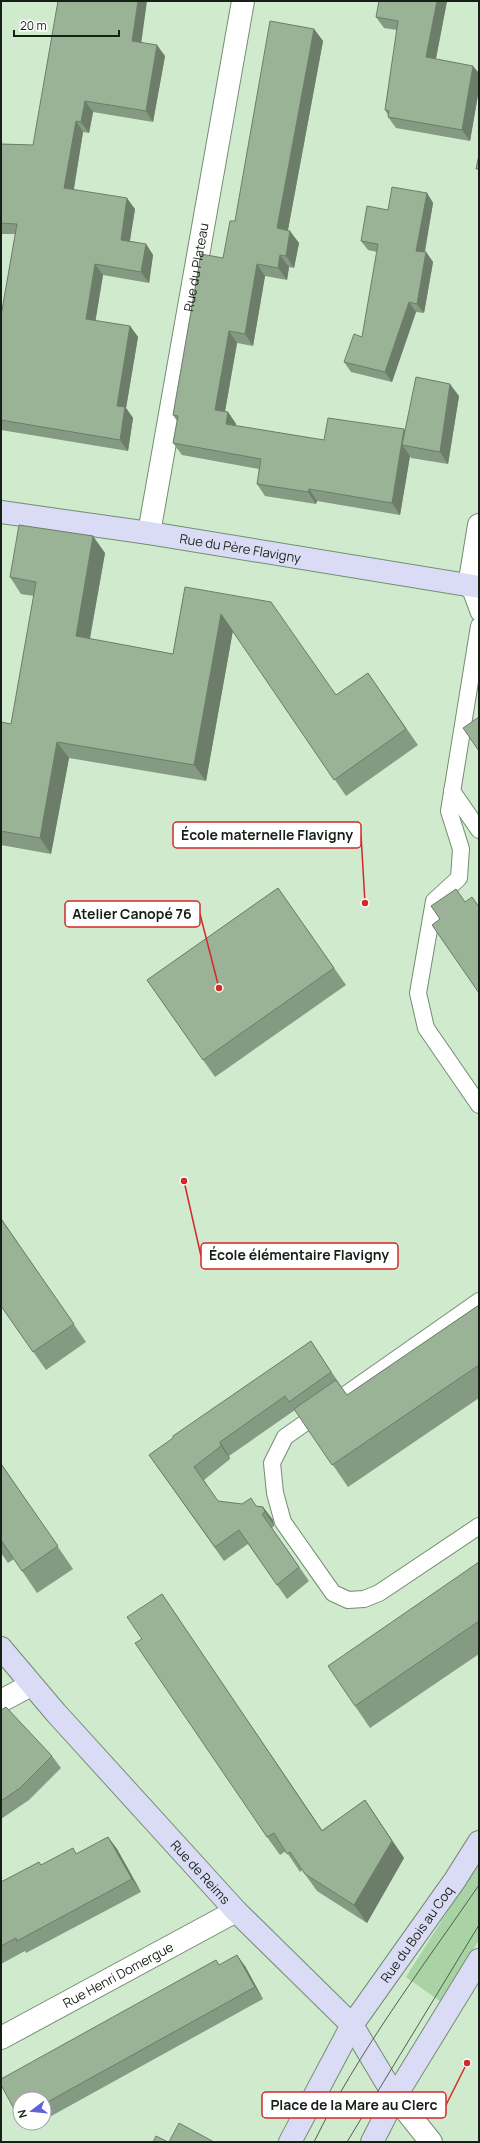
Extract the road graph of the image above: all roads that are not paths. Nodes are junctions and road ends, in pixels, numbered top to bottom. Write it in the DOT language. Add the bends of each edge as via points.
graph roads {
  1 [pos="243,1"];
  2 [pos="1,512"];
  3 [pos="479,525"];
  4 [pos="149,533"];
  5 [pos="474,586"];
  6 [pos="479,613"];
  7 [pos="479,626"];
  8 [pos="452,791"];
  9 [pos="479,830"];
  10 [pos="479,1105"];
  11 [pos="479,1301"];
  12 [pos="479,1526"];
  13 [pos="1,1648"];
  14 [pos="31,1685"];
  15 [pos="1,1701"];
  16 [pos="479,1842"];
  17 [pos="236,1911"];
  18 [pos="479,1960"];
  19 [pos="352,2025"];
  20 [pos="1,2038"];
  21 [pos="395,2097"];
  22 [pos="290,2142"];
  23 [pos="372,2142"];
  24 [pos="431,2142"];
  1 -- 4 [label="street, Rue du Plateau"];
  2 -- 4 [label="street, Rue du Père Flavigny"];
  3 -- 5 [label="street"];
  4 -- 5 [label="street, Rue du Père Flavigny"];
  5 -- 6 [label="lane"];
  7 -- 8 [label="lane"];
  8 -- 9 [label="lane"];
  8 -- 10 [label="lane" via="449,811 461,849 459,878 434,901 418,994 426,1028"];
  11 -- 12 [label="lane" via="285,1437 272,1463 275,1493 283,1522 334,1593 348,1600 364,1599 379,1593"];
  13 -- 14 [label="street, Rue de Reims"];
  14 -- 15 [label="street"];
  14 -- 17 [label="street, Rue de Reims"];
  16 -- 19 [label="street, Rue du Bois au Coq"];
  17 -- 19 [label="street, Rue de Reims"];
  17 -- 20 [label="street, Rue Henri Domergue"];
  18 -- 21 [label="street"];
  19 -- 21 [label="street, Rue de Reims"];
  19 -- 22 [label="street, Rue du Bois au Coq"];
  21 -- 23 [label="street"];
  21 -- 24 [label="street"];
}
